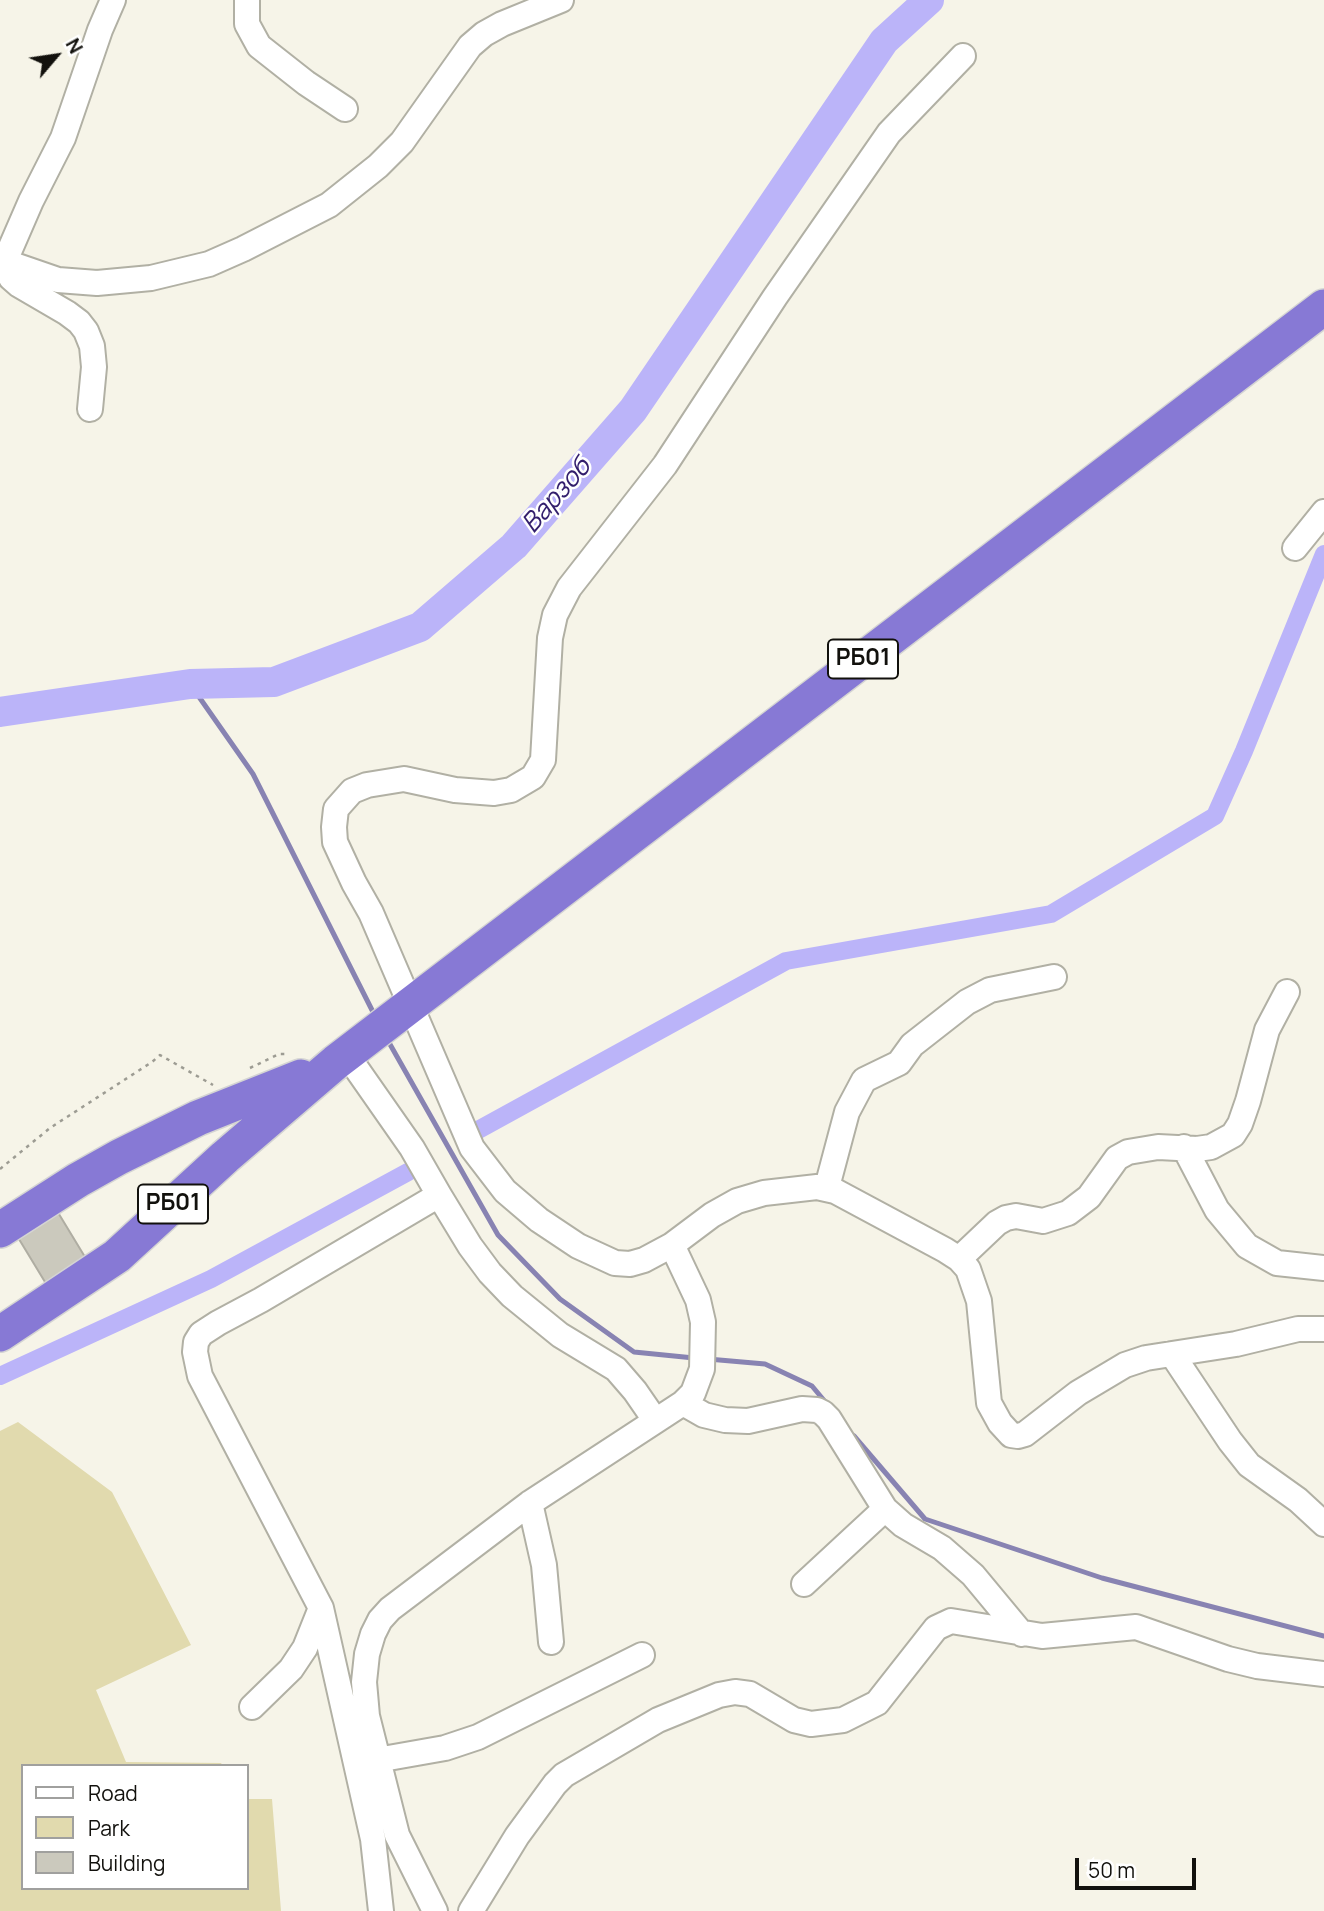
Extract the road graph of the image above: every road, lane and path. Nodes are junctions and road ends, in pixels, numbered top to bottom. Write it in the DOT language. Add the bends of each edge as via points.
graph roads {
  1 [pos="113,0"];
  2 [pos="247,0"];
  3 [pos="561,0"];
  4 [pos="963,55"];
  5 [pos="345,110"];
  6 [pos="3,260"];
  7 [pos="1324,307"];
  8 [pos="90,409"];
  9 [pos="1322,518"];
  10 [pos="1295,548"];
  11 [pos="1054,977"];
  12 [pos="1287,992"];
  13 [pos="406,1010"];
  14 [pos="291,1054"];
  15 [pos="347,1054"];
  16 [pos="246,1070"];
  17 [pos="214,1086"];
  18 [pos="1184,1147"];
  19 [pos="0,1169"];
  20 [pos="827,1187"];
  21 [pos="439,1195"];
  22 [pos="0,1230"];
  23 [pos="672,1245"];
  24 [pos="959,1259"];
  25 [pos="1324,1268"];
  26 [pos="1324,1329"];
  27 [pos="0,1334"];
  28 [pos="1172,1354"];
  29 [pos="683,1403"];
  30 [pos="655,1420"];
  31 [pos="530,1503"];
  32 [pos="885,1508"];
  33 [pos="1324,1524"];
  34 [pos="804,1584"];
  35 [pos="321,1608"];
  36 [pos="1022,1634"];
  37 [pos="551,1642"];
  38 [pos="642,1655"];
  39 [pos="1324,1674"];
  40 [pos="252,1707"];
  41 [pos="377,1760"];
  42 [pos="385,1837"];
  43 [pos="381,1911"];
  44 [pos="435,1911"];
  45 [pos="471,1911"];
  1 -- 6 [label="street" via="63,138"];
  2 -- 5 [label="street" via="247,24 259,46"];
  3 -- 6 [label="street" via="484,34 378,166 329,205 243,249 198,267 151,278 97,283 58,280"];
  4 -- 13 [label="street" via="889,133 665,465 569,588 550,638 543,760 533,777 511,790 494,793 386,780 352,791 336,809 339,851 371,913"];
  6 -- 8 [label="street" via="19,285 67,313 86,331 94,367"];
  7 -- 13 [label="highway, РБ01"];
  9 -- 10 [label="street"];
  11 -- 20 [label="street" via="990,990 967,1002 912,1045 899,1063 864,1080 847,1112"];
  12 -- 18 [label="street" via="1267,1030 1248,1101 1233,1135 1211,1147"];
  13 -- 15 [label="highway, РБ01"];
  13 -- 23 [label="street" via="472,1148 505,1191 578,1246 615,1263 644,1260"];
  14 -- 16 [label="path"];
  15 -- 21 [label="street" via="412,1147"];
  15 -- 22 [label="highway, РБ01" via="119,1157"];
  15 -- 27 [label="highway, РБ01" via="117,1255"];
  17 -- 19 [label="path" via="160,1055 50,1128"];
  18 -- 24 [label="street" via="1128,1152 1117,1158 1089,1198 1068,1213 1043,1221 1006,1218"];
  18 -- 25 [label="street" via="1217,1210 1247,1247 1277,1263"];
  20 -- 23 [label="street" via="764,1193 737,1201"];
  20 -- 24 [label="street"];
  21 -- 30 [label="street" via="470,1246 512,1296 560,1335 616,1369"];
  21 -- 35 [label="street" via="218,1323 197,1342 200,1376"];
  23 -- 29 [label="street" via="698,1300 703,1322 701,1376 694,1393"];
  24 -- 28 [label="street" via="968,1269 979,1301 989,1403 1011,1434 1025,1434 1078,1393 1125,1366"];
  26 -- 28 [label="street" via="1298,1329"];
  28 -- 33 [label="street" via="1249,1465"];
  29 -- 30 [label="street"];
  29 -- 32 [label="street" via="725,1420 817,1410 829,1419"];
  30 -- 31 [label="street"];
  31 -- 37 [label="street" via="544,1565"];
  31 -- 41 [label="street" via="380,1620 367,1654 365,1682"];
  32 -- 34 [label="street"];
  32 -- 36 [label="street" via="973,1575"];
  35 -- 40 [label="street" via="291,1669"];
  35 -- 42 [label="street"];
  36 -- 39 [label="street" via="1136,1627 1228,1659"];
  36 -- 45 [label="street" via="957,1620 946,1622 936,1628 877,1703 843,1720 811,1724 794,1720 750,1694 735,1692 659,1720 555,1784"];
  38 -- 41 [label="street" via="478,1737"];
  41 -- 42 [label="street"];
  42 -- 43 [label="street"];
  42 -- 44 [label="street"];
}
